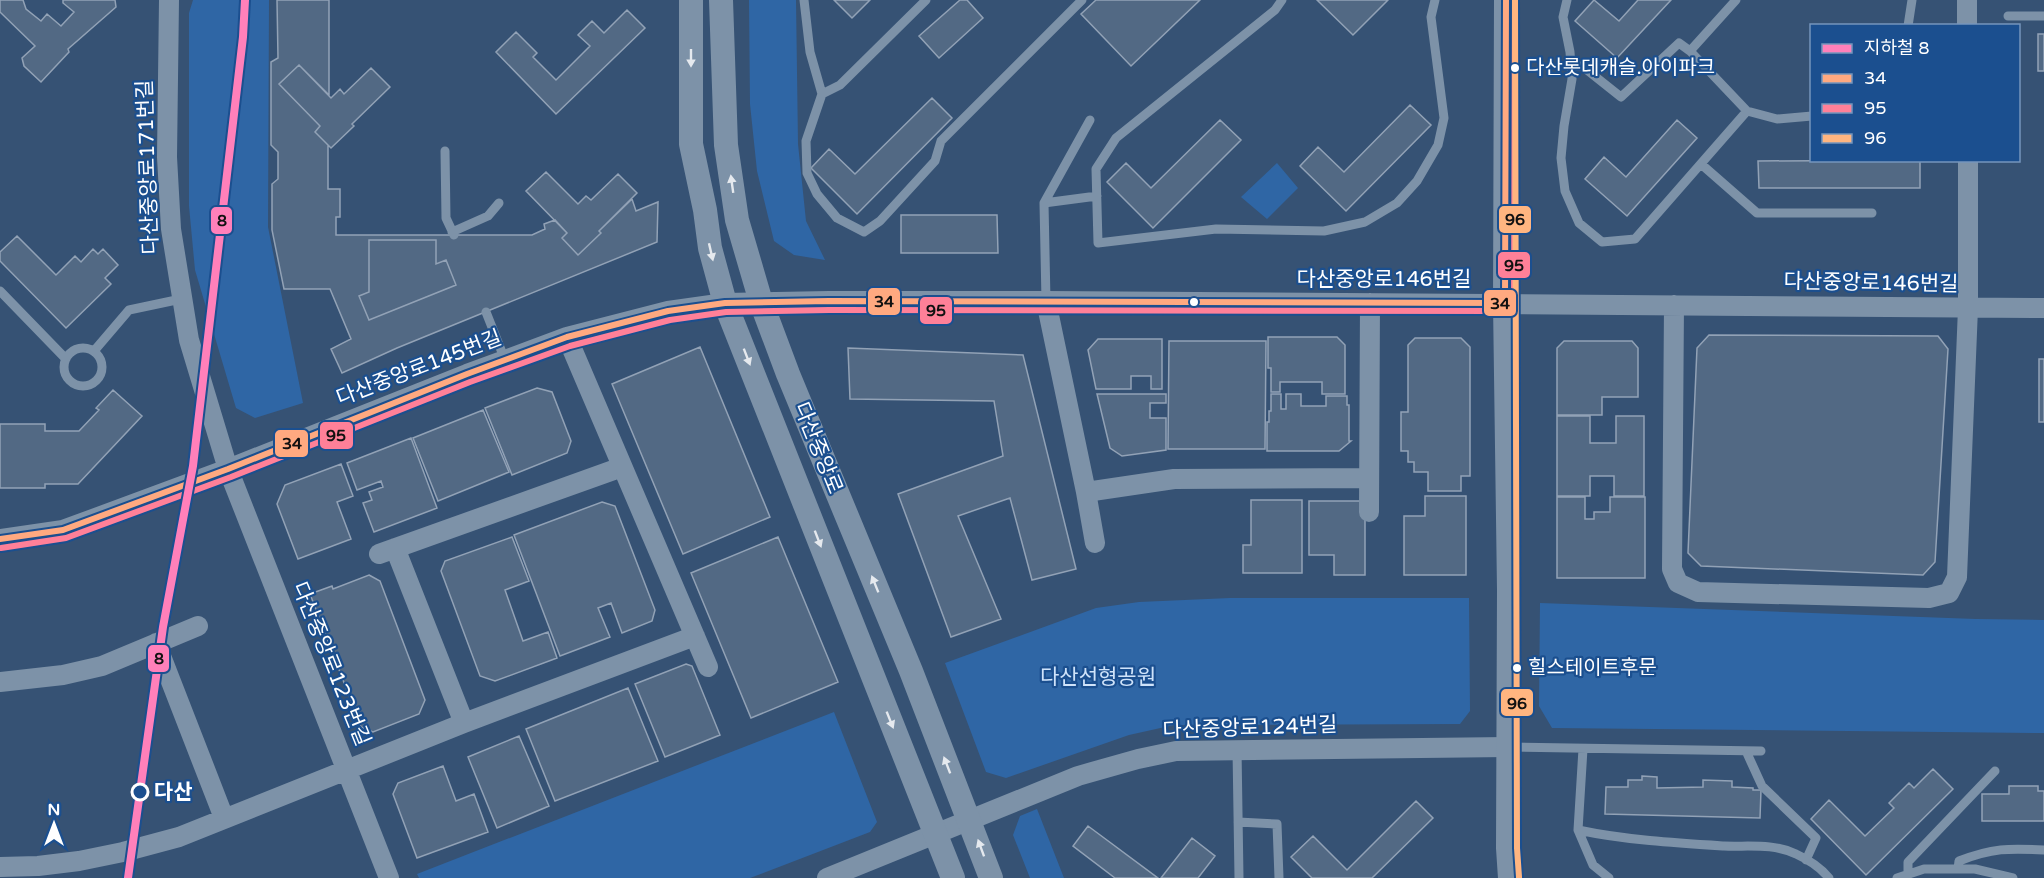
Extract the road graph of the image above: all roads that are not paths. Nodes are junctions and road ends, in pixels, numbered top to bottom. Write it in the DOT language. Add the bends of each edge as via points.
graph roads {
  1 [pos="169,0"];
  2 [pos="691,0"];
  3 [pos="721,0"];
  4 [pos="804,0"];
  5 [pos="926,0"];
  6 [pos="1082,0"];
  7 [pos="1282,0"];
  8 [pos="1435,0"];
  9 [pos="1506,0"];
  10 [pos="1567,0"];
  11 [pos="1736,0"];
  12 [pos="1912,0"];
  13 [pos="1966,0"];
  14 [pos="2008,16"];
  15 [pos="2044,16"];
  16 [pos="1908,24"];
  17 [pos="1967,24"];
  18 [pos="1690,51"];
  19 [pos="1571,66"];
  20 [pos="822,94"];
  21 [pos="1747,111"];
  22 [pos="1810,116"];
  23 [pos="1090,120"];
  24 [pos="445,151"];
  25 [pos="1968,162"];
  26 [pos="1701,164"];
  27 [pos="1097,196"];
  28 [pos="499,203"];
  29 [pos="1044,203"];
  30 [pos="1872,213"];
  31 [pos="0,291"];
  32 [pos="181,299"];
  33 [pos="1046,301"];
  34 [pos="761,302"];
  35 [pos="725,303"];
  36 [pos="1370,303"];
  37 [pos="1505,303"];
  38 [pos="1674,305"];
  39 [pos="2044,308"];
  40 [pos="1968,309"];
  41 [pos="486,312"];
  42 [pos="567,337"];
  43 [pos="94,351"];
  44 [pos="66,359"];
  45 [pos="505,360"];
  46 [pos="622,467"];
  47 [pos="228,469"];
  48 [pos="1368,478"];
  49 [pos="1086,492"];
  50 [pos="1369,512"];
  51 [pos="0,539"];
  52 [pos="1095,543"];
  53 [pos="198,626"];
  54 [pos="695,636"];
  55 [pos="156,643"];
  56 [pos="708,667"];
  57 [pos="0,682"];
  58 [pos="465,723"];
  59 [pos="1508,747"];
  60 [pos="1583,748"];
  61 [pos="1237,749"];
  62 [pos="1746,750"];
  63 [pos="1761,750"];
  64 [pos="347,769"];
  65 [pos="1995,771"];
  66 [pos="224,818"];
  67 [pos="970,819"];
  68 [pos="1238,822"];
  69 [pos="1578,830"];
  70 [pos="936,834"];
  71 [pos="2044,850"];
  72 [pos="1806,860"];
  73 [pos="0,867"];
  74 [pos="1958,869"];
  75 [pos="1908,874"];
  76 [pos="389,878"];
  77 [pos="827,878"];
  78 [pos="953,878"];
  79 [pos="991,878"];
  80 [pos="1239,878"];
  81 [pos="1279,878"];
  82 [pos="1510,878"];
  83 [pos="1609,878"];
  84 [pos="1829,878"];
  85 [pos="1897,878"];
  86 [pos="2013,878"];
  1 -- 32 [label="street, 다산중앙로171번길" via="167,157 171,229"];
  2 -- 35 [label="street, 다산중앙로, one-way" via="691,144 710,248"];
  34 -- 3 [label="street, 다산중앙로, one-way" via="737,220 726,146"];
  4 -- 20 [label="lane" via="810,52"];
  5 -- 20 [label="lane" via="840,85"];
  6 -- 20 [label="lane" via="941,141 935,161 864,232 837,218 817,195 807,173 806,141"];
  7 -- 27 [label="lane" via="1275,10 1116,138 1096,169"];
  8 -- 27 [label="lane" via="1431,17 1444,118 1438,145 1417,181 1397,203 1365,222 1324,231 1216,229 1098,243"];
  9 -- 37 [label="street"];
  10 -- 19 [label="lane" via="1563,17"];
  11 -- 18 [label="lane"];
  12 -- 16 [label="lane"];
  13 -- 17 [label="street"];
  14 -- 15 [label="lane"];
  18 -- 19 [label="lane" via="1679,43 1621,96 1582,66"];
  18 -- 21 [label="lane"];
  19 -- 26 [label="lane" via="1561,158 1565,191 1579,223 1602,242 1635,239"];
  21 -- 22 [label="lane" via="1777,118"];
  21 -- 26 [label="lane"];
  23 -- 29 [label="lane"];
  24 -- 28 [label="lane" via="447,218 453,233 488,216"];
  25 -- 40 [label="street"];
  26 -- 30 [label="lane" via="1758,213"];
  27 -- 29 [label="lane"];
  29 -- 33 [label="lane"];
  31 -- 44 [label="lane"];
  32 -- 43 [label="lane" via="129,310"];
  32 -- 47 [label="street, 다산중앙로171번길" via="189,340"];
  33 -- 34 [label="street, 다산중앙로146번길"];
  33 -- 36 [label="street, 다산중앙로146번길"];
  33 -- 49 [label="street"];
  34 -- 35 [label="street, 다산중앙로145번길"];
  67 -- 34 [label="street, 다산중앙로, one-way"];
  35 -- 42 [label="street, 다산중앙로145번길" via="668,311"];
  35 -- 70 [label="street, 다산중앙로, one-way"];
  36 -- 37 [label="street, 다산중앙로146번길"];
  36 -- 48 [label="street"];
  37 -- 38 [label="street, 다산중앙로146번길"];
  37 -- 59 [label="street"];
  38 -- 40 [label="street, 다산중앙로146번길"];
  38 -- 40 [label="street" via="1672,569 1678,583 1698,591 1929,598 1949,593 1957,577"];
  39 -- 40 [label="street, 다산중앙로146번길"];
  41 -- 45 [label="lane"];
  42 -- 45 [label="street, 다산중앙로145번길"];
  42 -- 46 [label="street"];
  43 -- 44 [label="lane" via="78,349"];
  43 -- 44 [label="lane" via="101,362 100,375 91,384 78,385 67,378"];
  45 -- 47 [label="street, 다산중앙로145번길"];
  46 -- 54 [label="street"];
  46 -- 58 [label="street" via="387,551"];
  47 -- 51 [label="street, 다산중앙로145번길" via="63,530"];
  47 -- 64 [label="street, 다산중앙로123번길"];
  48 -- 49 [label="street" via="1174,479"];
  48 -- 50 [label="street"];
  49 -- 52 [label="street"];
  53 -- 55 [label="street"];
  54 -- 56 [label="street"];
  54 -- 58 [label="street"];
  55 -- 57 [label="street" via="102,666"];
  55 -- 66 [label="street"];
  58 -- 64 [label="street"];
  59 -- 60 [label="lane"];
  59 -- 61 [label="street, 다산중앙로124번길"];
  59 -- 82 [label="street"];
  60 -- 62 [label="lane"];
  60 -- 69 [label="lane"];
  61 -- 67 [label="street, 다산중앙로124번길" via="1176,751 1138,759 1078,776"];
  61 -- 68 [label="lane"];
  62 -- 63 [label="lane"];
  62 -- 72 [label="lane" via="1762,786 1816,838"];
  64 -- 66 [label="street"];
  64 -- 76 [label="street, 다산중앙로123번길"];
  65 -- 75 [label="lane" via="1908,862"];
  66 -- 73 [label="street" via="179,837 112,855"];
  67 -- 70 [label="street"];
  79 -- 67 [label="street, 다산중앙로, one-way"];
  68 -- 80 [label="lane"];
  68 -- 81 [label="lane" via="1277,824"];
  69 -- 72 [label="lane" via="1712,845 1764,846 1795,853"];
  69 -- 83 [label="lane" via="1593,865"];
  70 -- 77 [label="street"];
  70 -- 78 [label="street, 다산중앙로"];
  71 -- 74 [label="lane" via="2007,848 1980,852 1959,861"];
  72 -- 84 [label="lane"];
  74 -- 75 [label="lane" via="1924,869"];
  74 -- 86 [label="lane"];
  75 -- 85 [label="lane"];
}
